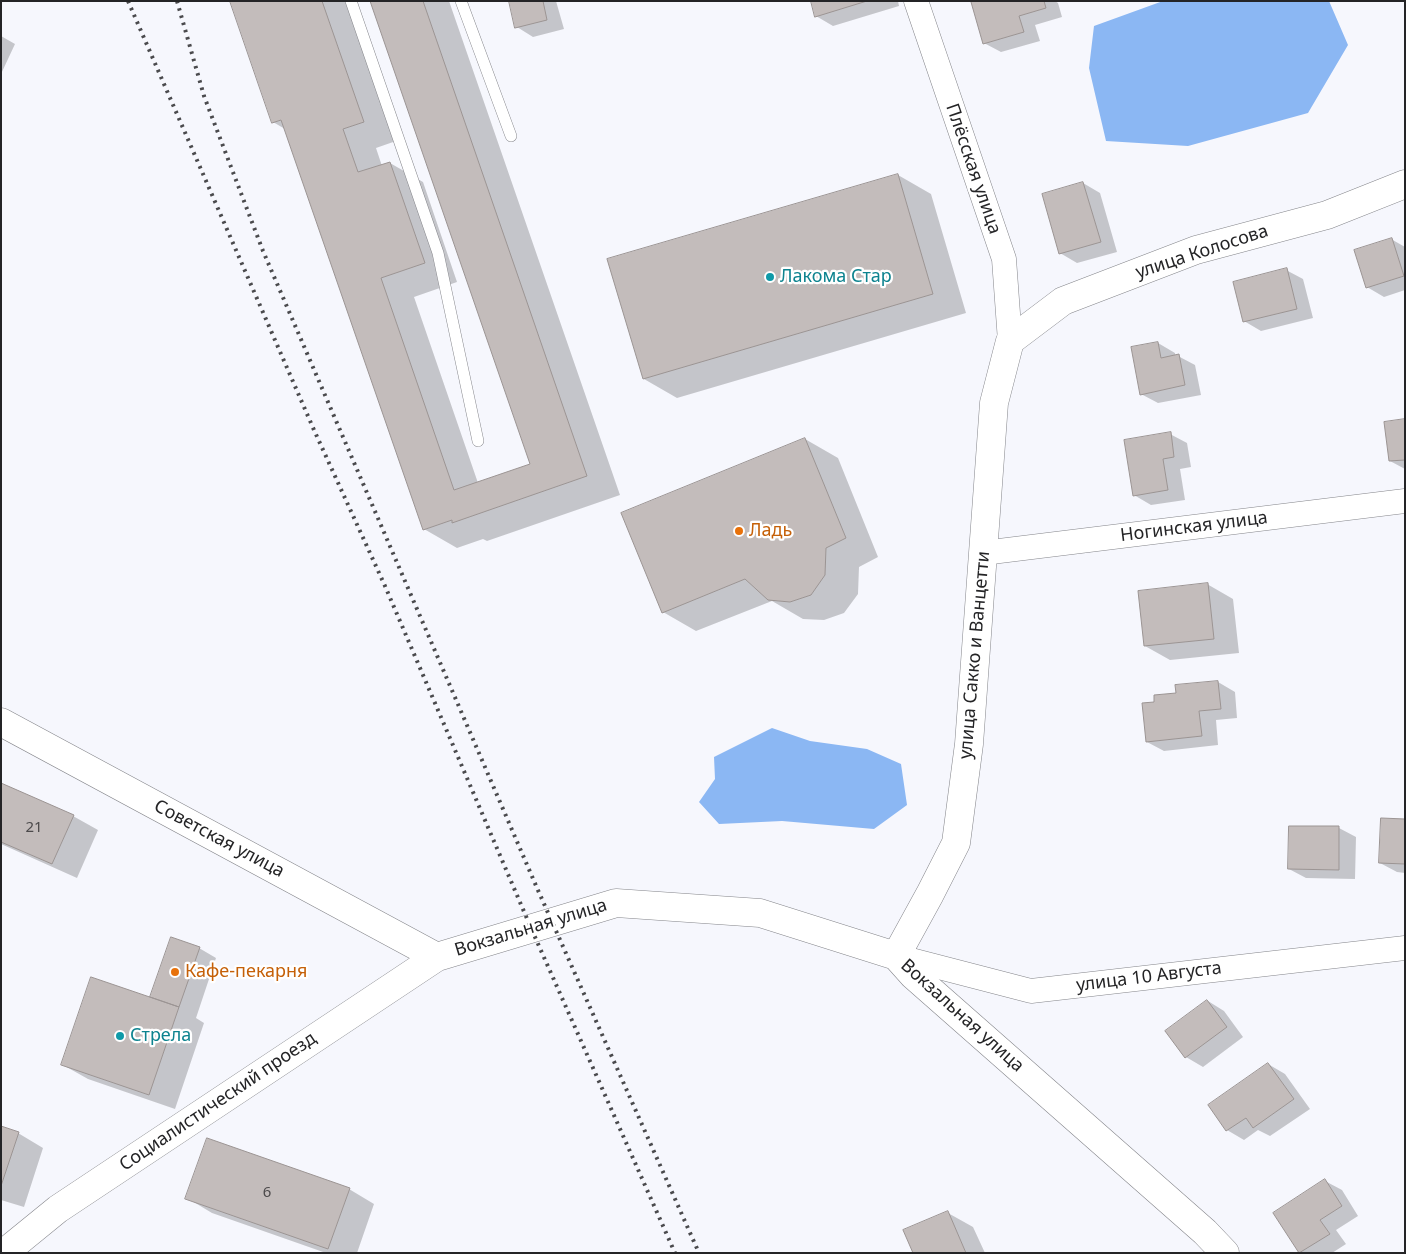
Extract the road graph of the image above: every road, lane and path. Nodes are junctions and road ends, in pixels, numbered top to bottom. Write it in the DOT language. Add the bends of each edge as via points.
graph roads {
  1 [pos="351,1"];
  2 [pos="461,1"];
  3 [pos="916,1"];
  4 [pos="511,136"];
  5 [pos="1405,184"];
  6 [pos="1010,341"];
  7 [pos="478,441"];
  8 [pos="1405,501"];
  9 [pos="983,553"];
  10 [pos="1,722"];
  11 [pos="1405,948"];
  12 [pos="896,956"];
  13 [pos="437,957"];
  14 [pos="4,1253"];
  15 [pos="1225,1253"];
  1 -- 7 [label="lane" via="438,253"];
  2 -- 4 [label="lane"];
  3 -- 6 [label="street, Плёсская улица" via="1004,259"];
  5 -- 6 [label="main road, улица Колосова" via="1327,214 1196,250 1063,301"];
  6 -- 9 [label="main road, улица Сакко и Ванцетти" via="994,403"];
  8 -- 9 [label="street, Ногинская улица"];
  9 -- 12 [label="main road, улица Сакко и Ванцетти" via="969,744 956,843"];
  10 -- 13 [label="main road, Советская улица"];
  11 -- 12 [label="street, улица 10 Августа" via="1031,991"];
  12 -- 13 [label="main road, Вокзальная улица" via="760,913 616,903"];
  12 -- 15 [label="main road, Вокзальная улица" via="913,975"];
  13 -- 14 [label="main road, Социалистический проезд" via="58,1209"];
}
